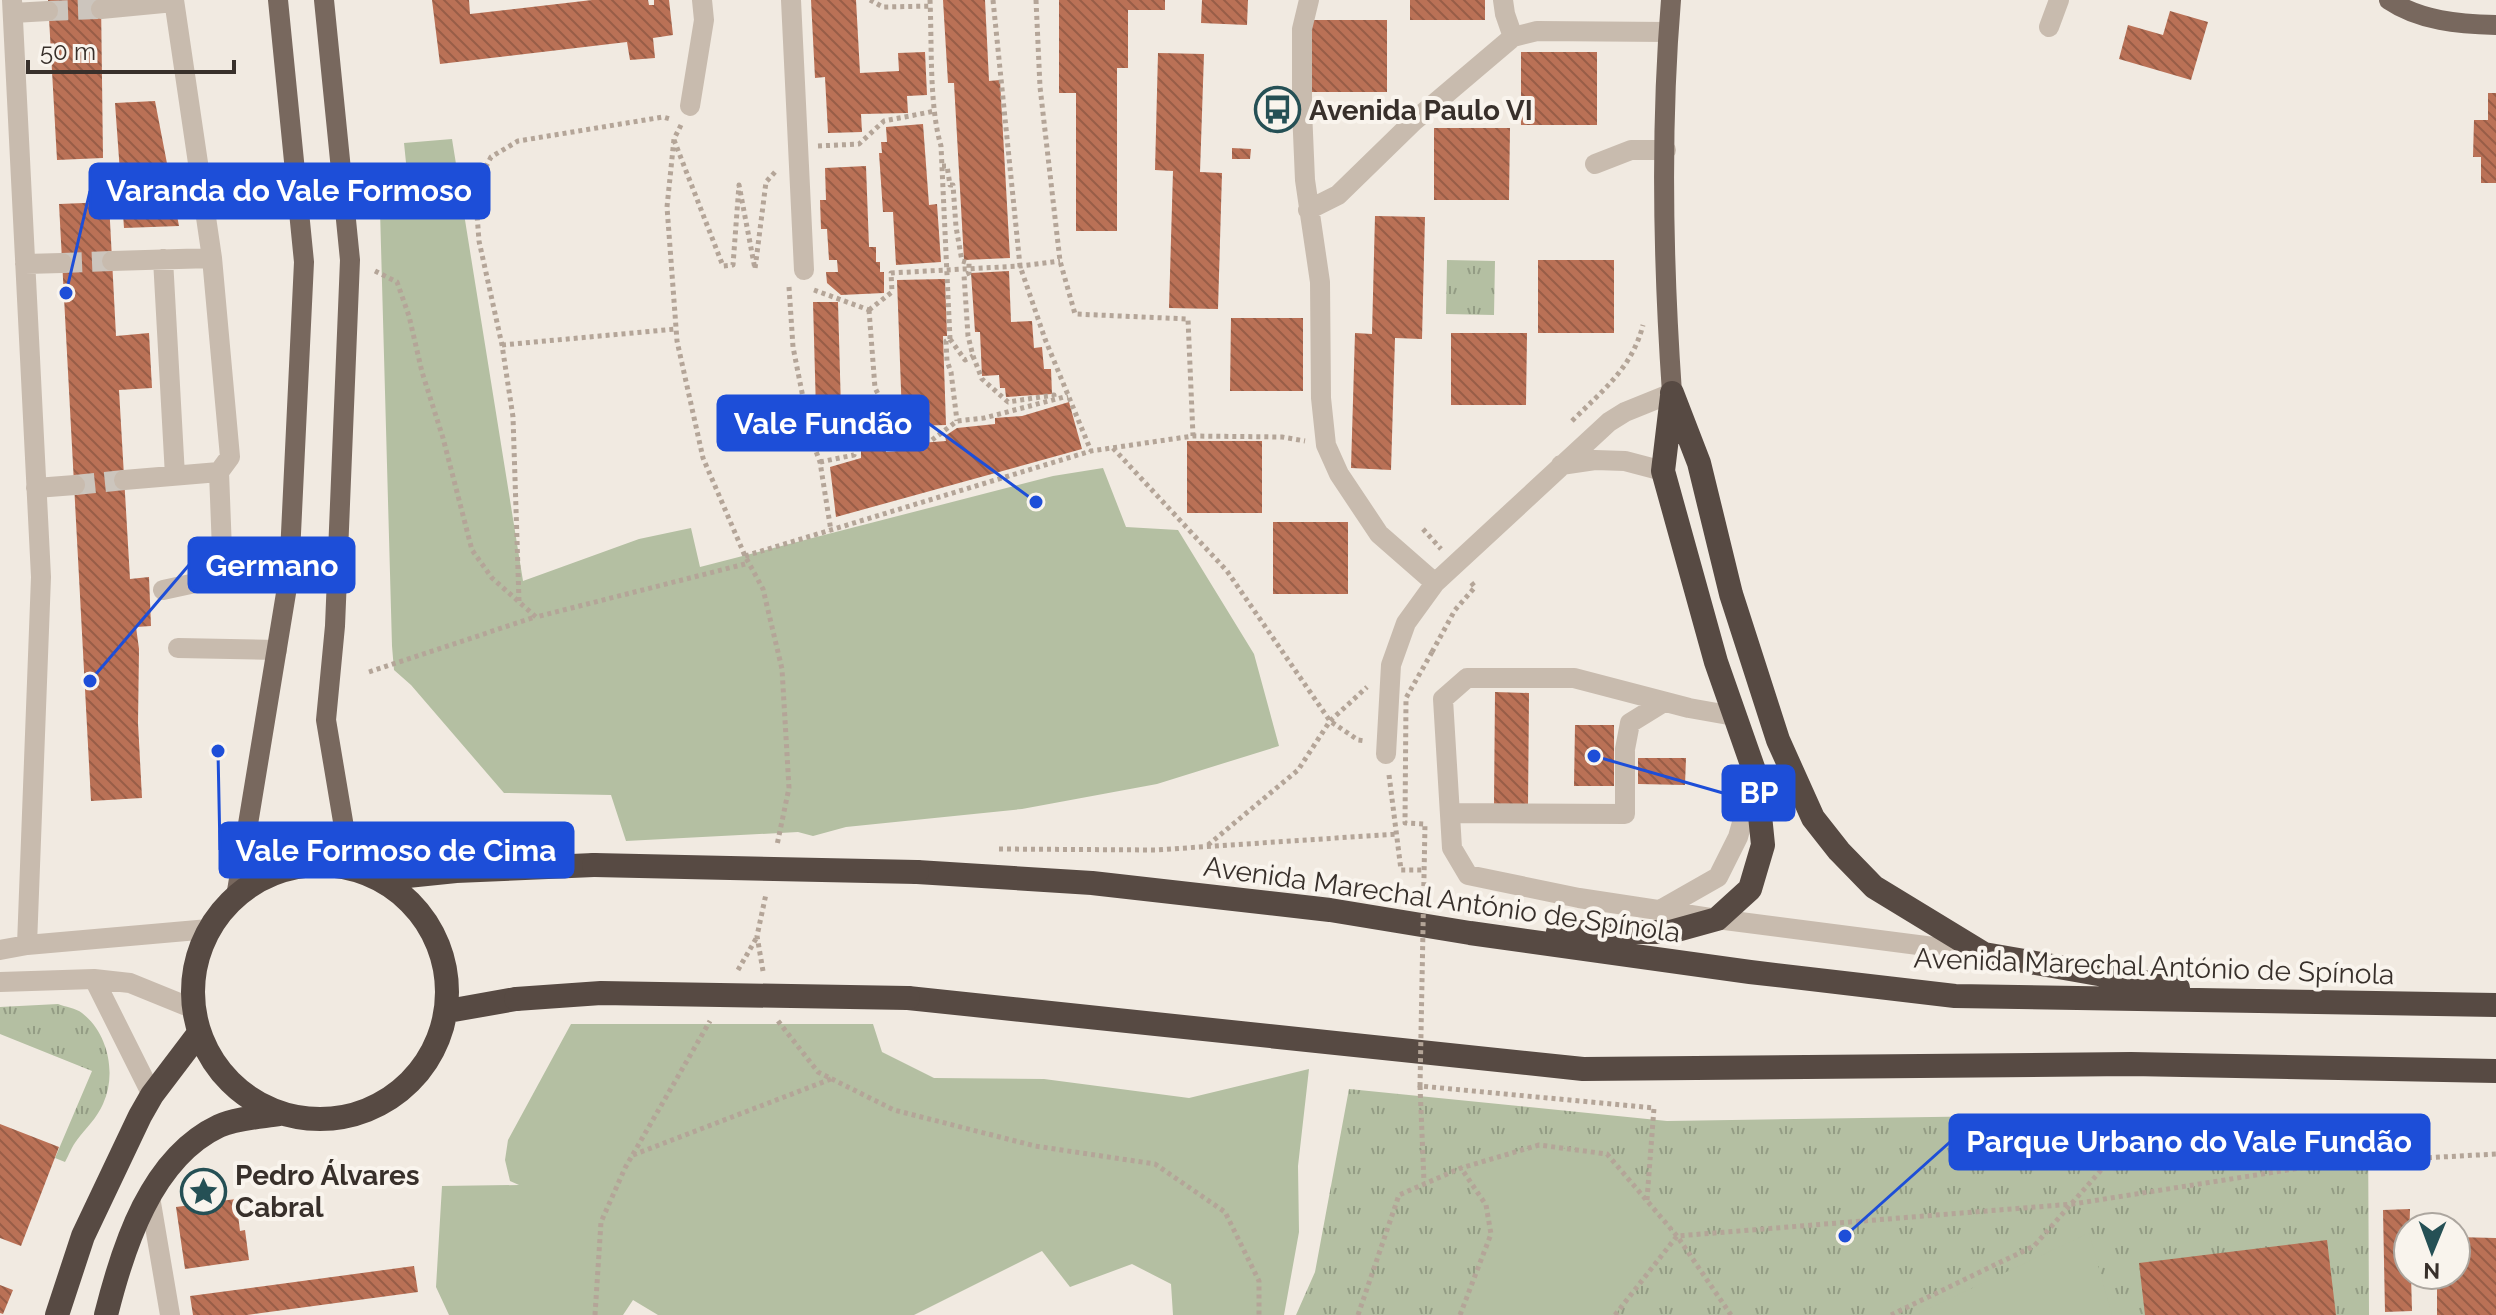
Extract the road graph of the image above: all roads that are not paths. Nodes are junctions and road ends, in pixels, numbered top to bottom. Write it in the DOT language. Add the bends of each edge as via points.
graph roads {
  1 [pos="278,0"];
  2 [pos="324,0"];
  3 [pos="702,0"];
  4 [pos="791,0"];
  5 [pos="1309,0"];
  6 [pos="1503,0"];
  7 [pos="1671,0"];
  8 [pos="2059,0"];
  9 [pos="2389,0"];
  10 [pos="174,1"];
  11 [pos="13,6"];
  12 [pos="101,9"];
  13 [pos="48,11"];
  14 [pos="2496,25"];
  15 [pos="2049,27"];
  16 [pos="1668,32"];
  17 [pos="1513,37"];
  18 [pos="686,114"];
  19 [pos="1666,150"];
  20 [pos="1595,164"];
  21 [pos="1308,210"];
  22 [pos="212,258"];
  23 [pos="163,259"];
  24 [pos="112,261"];
  25 [pos="62,263"];
  26 [pos="25,264"];
  27 [pos="805,278"];
  28 [pos="1672,393"];
  29 [pos="1561,465"];
  30 [pos="1663,471"];
  31 [pos="219,472"];
  32 [pos="175,476"];
  33 [pos="124,480"];
  34 [pos="75,485"];
  35 [pos="36,488"];
  36 [pos="1435,583"];
  37 [pos="163,590"];
  38 [pos="178,648"];
  39 [pos="277,650"];
  40 [pos="1664,702"];
  41 [pos="1734,716"];
  42 [pos="1387,749"];
  43 [pos="1756,776"];
  44 [pos="1450,813"];
  45 [pos="351,869"];
  46 [pos="378,879"];
  47 [pos="236,897"];
  48 [pos="1660,910"];
  49 [pos="1717,919"];
  50 [pos="209,929"];
  51 [pos="1470,933"];
  52 [pos="27,945"];
  53 [pos="0,950"];
  54 [pos="1984,954"];
  55 [pos="94,979"];
  56 [pos="0,982"];
  57 [pos="2256,1001"];
  58 [pos="2496,1005"];
  59 [pos="448,1011"];
  60 [pos="196,1021"];
  61 [pos="2496,1071"];
  62 [pos="152,1095"];
  63 [pos="280,1114"];
  64 [pos="150,1197"];
  65 [pos="57,1315"];
  66 [pos="106,1315"];
  67 [pos="170,1315"];
  1 -- 39 [label="main road" via="304,262 289,575"];
  2 -- 45 [label="main road" via="350,260 335,626 326,720"];
  3 -- 18 [label="street" via="704,20"];
  4 -- 27 [label="street"];
  5 -- 21 [label="street" via="1302,29"];
  6 -- 17 [label="street"];
  7 -- 16 [label="main road"];
  8 -- 15 [label="street"];
  9 -- 14 [label="main road" via="2440,20"];
  10 -- 12 [label="street"];
  10 -- 22 [label="street"];
  11 -- 13 [label="street"];
  11 -- 26 [label="street"];
  16 -- 17 [label="street" via="1537,31"];
  16 -- 19 [label="main road"];
  17 -- 21 [label="street" via="1338,195"];
  19 -- 20 [label="street" via="1631,150"];
  19 -- 28 [label="main road" via="1664,277"];
  21 -- 36 [label="street" via="1320,282 1326,445 1379,534"];
  22 -- 23 [label="street"];
  22 -- 31 [label="street" via="230,457"];
  23 -- 24 [label="street"];
  23 -- 32 [label="street"];
  25 -- 26 [label="street"];
  26 -- 35 [label="street"];
  28 -- 29 [label="street" via="1609,422"];
  28 -- 30 [label="highway"];
  28 -- 54 [label="highway" via="1699,463 1731,594 1773,725 1813,818 1874,887"];
  29 -- 30 [label="street" via="1625,461"];
  29 -- 36 [label="street"];
  30 -- 41 [label="highway"];
  31 -- 32 [label="street"];
  31 -- 37 [label="street" via="223,577"];
  32 -- 33 [label="street"];
  34 -- 35 [label="street"];
  35 -- 52 [label="street" via="41,577"];
  36 -- 42 [label="street" via="1406,623 1391,665"];
  38 -- 39 [label="street"];
  39 -- 47 [label="main road"];
  40 -- 41 [label="street"];
  40 -- 44 [label="street" via="1630,723 1625,814"];
  40 -- 44 [label="street" via="1574,678 1467,678 1443,699"];
  41 -- 43 [label="highway"];
  43 -- 48 [label="street" via="1738,837 1718,877"];
  43 -- 49 [label="highway" via="1763,845 1750,889"];
  44 -- 48 [label="street" via="1452,848 1468,875"];
  45 -- 46 [label="highway"];
  45 -- 47 [label="highway" via="311,865 271,875"];
  46 -- 51 [label="highway, Avenida Marechal António de Spínola, bridge" via="594,865 917,872 1092,883 1330,910"];
  46 -- 59 [label="highway" via="420,912 445,959"];
  47 -- 50 [label="highway"];
  48 -- 49 [label="street"];
  49 -- 51 [label="highway" via="1670,932"];
  49 -- 54 [label="street"];
  50 -- 52 [label="street"];
  50 -- 60 [label="highway" via="193,982"];
  51 -- 57 [label="highway, Avenida Marechal António de Spínola" via="1955,996"];
  52 -- 53 [label="street"];
  54 -- 57 [label="highway"];
  55 -- 56 [label="street"];
  55 -- 60 [label="street" via="130,983"];
  55 -- 62 [label="street"];
  57 -- 58 [label="highway, Avenida Marechal António de Spínola"];
  59 -- 61 [label="highway, bridge" via="601,993 908,998 1583,1069 2131,1064"];
  59 -- 63 [label="highway" via="428,1063 388,1102 335,1119"];
  60 -- 62 [label="highway"];
  60 -- 63 [label="highway" via="217,1068 245,1096"];
  62 -- 65 [label="highway" via="83,1236"];
  63 -- 64 [label="highway" via="222,1124 198,1138 165,1171"];
  64 -- 66 [label="highway" via="119,1263"];
  64 -- 67 [label="street"];
}
